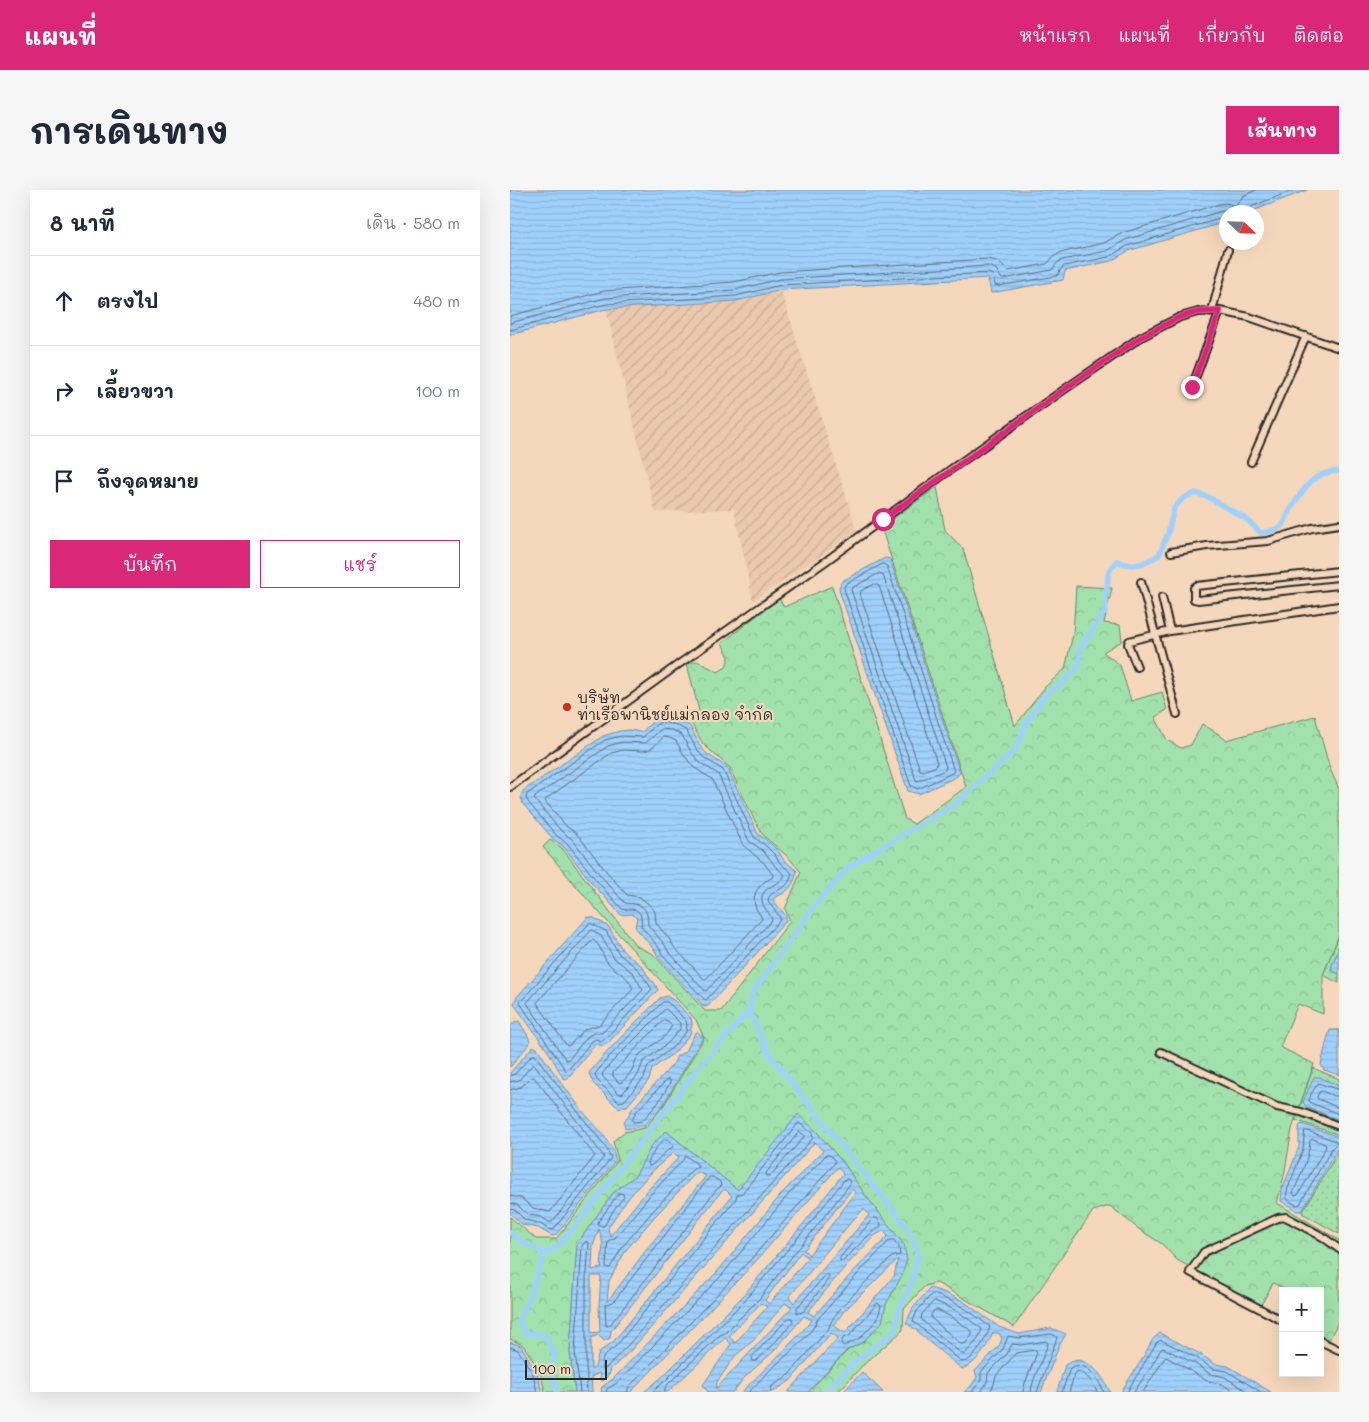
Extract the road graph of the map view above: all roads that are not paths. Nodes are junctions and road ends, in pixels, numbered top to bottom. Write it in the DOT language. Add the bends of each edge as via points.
graph roads {
  1 [pos="1228,250"];
  2 [pos="1212,311"];
  3 [pos="1220,311"];
  4 [pos="1306,336"];
  5 [pos="1339,348"];
  6 [pos="1192,387"];
  7 [pos="1251,462"];
  8 [pos="1339,524"];
  9 [pos="1171,552"];
  10 [pos="1339,571"];
  11 [pos="1141,582"];
  12 [pos="1339,585"];
  13 [pos="1162,597"];
  14 [pos="1339,606"];
  15 [pos="1170,630"];
  16 [pos="1155,634"];
  17 [pos="1137,668"];
  18 [pos="1177,714"];
  19 [pos="510,787"];
  20 [pos="1161,1052"];
  21 [pos="1339,1126"];
  22 [pos="1339,1249"];
  23 [pos="1279,1319"];
  24 [pos="1324,1343"];
  25 [pos="1339,1350"];
  1 -- 2 [label="street"];
  2 -- 3 [label="street"];
  2 -- 19 [label="street" via="1180,317 1141,337"];
  3 -- 4 [label="street" via="1250,317"];
  3 -- 6 [label="street"];
  4 -- 5 [label="street"];
  4 -- 7 [label="street"];
  8 -- 9 [label="street" via="1268,541"];
  10 -- 12 [label="street" via="1196,586 1194,599"];
  11 -- 16 [label="street"];
  13 -- 15 [label="street"];
  14 -- 15 [label="street"];
  15 -- 16 [label="street"];
  16 -- 17 [label="street" via="1129,641"];
  16 -- 18 [label="street"];
  20 -- 21 [label="street" via="1278,1107"];
  22 -- 23 [label="street" via="1324,1237 1286,1217 1278,1218 1204,1252 1190,1272"];
  24 -- 25 [label="street"];
}
